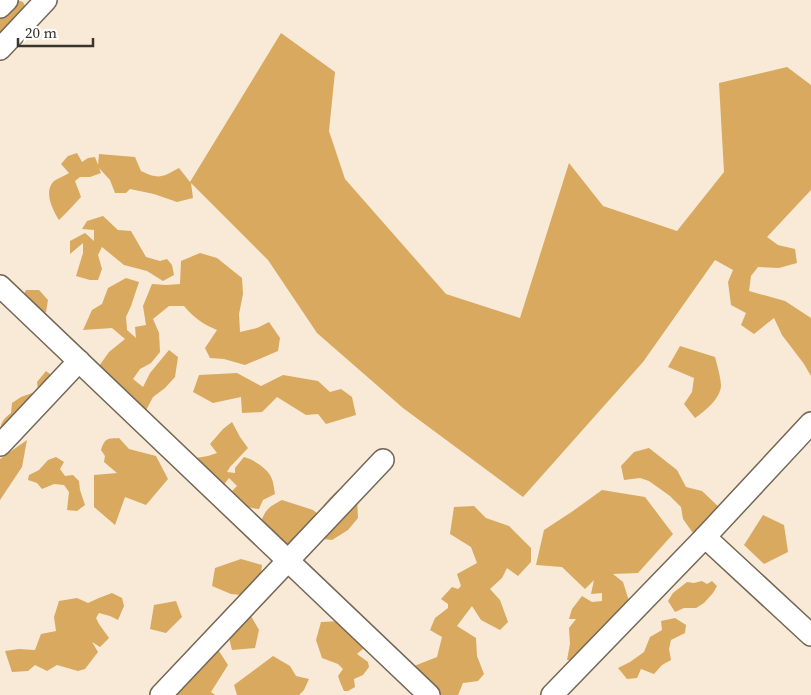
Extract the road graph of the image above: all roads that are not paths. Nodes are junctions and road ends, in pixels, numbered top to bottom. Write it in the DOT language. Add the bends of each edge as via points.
graph roads {
  1 [pos="7,0"];
  2 [pos="46,0"];
  3 [pos="0,7"];
  4 [pos="0,48"];
  5 [pos="0,286"];
  6 [pos="79,361"];
  7 [pos="811,423"];
  8 [pos="0,445"];
  9 [pos="382,460"];
  10 [pos="705,537"];
  11 [pos="287,560"];
  12 [pos="811,635"];
  13 [pos="161,695"];
  14 [pos="429,695"];
  15 [pos="552,695"];
  1 -- 3 [label="street"];
  2 -- 4 [label="street"];
  5 -- 6 [label="street"];
  6 -- 8 [label="street"];
  6 -- 11 [label="street"];
  7 -- 10 [label="street"];
  9 -- 11 [label="street"];
  10 -- 12 [label="street"];
  10 -- 15 [label="street"];
  11 -- 13 [label="street"];
  11 -- 14 [label="street"];
}
